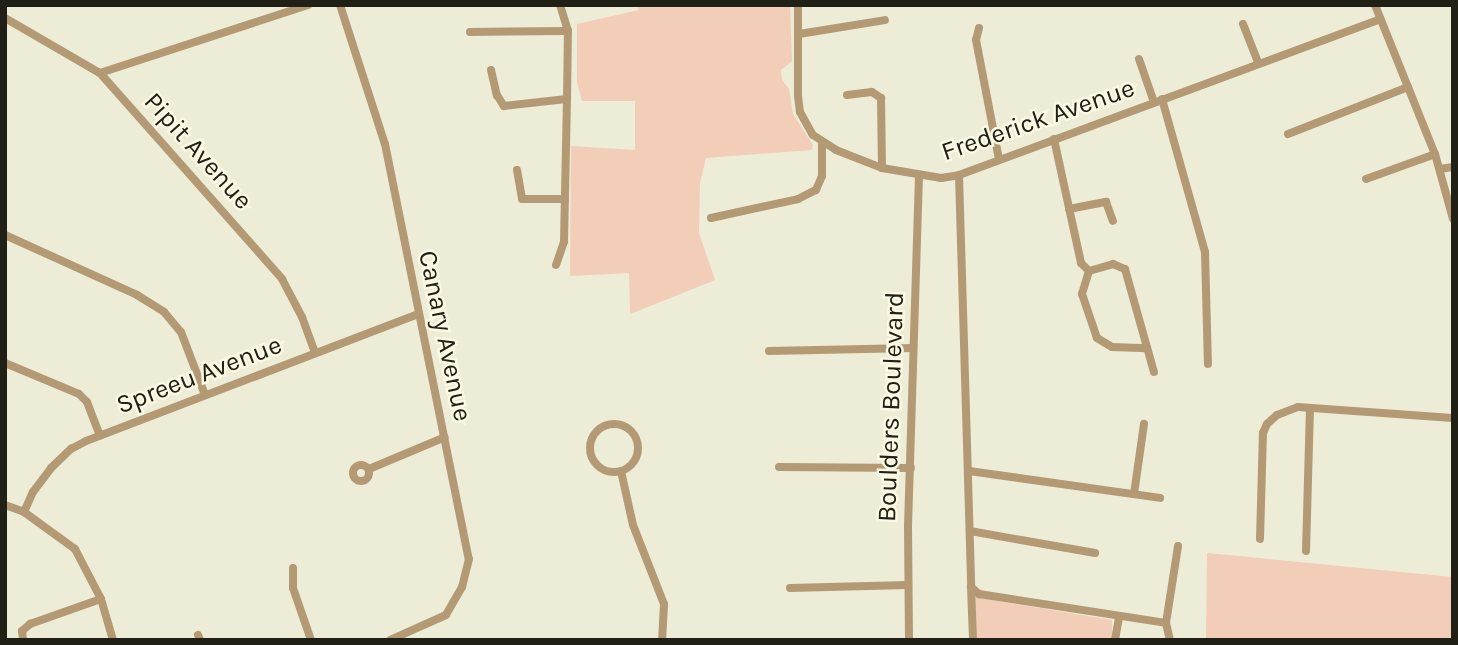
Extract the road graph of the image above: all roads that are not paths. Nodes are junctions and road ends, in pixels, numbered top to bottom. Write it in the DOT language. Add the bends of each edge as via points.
graph roads {
  1 [pos="308,5"];
  2 [pos="340,5"];
  3 [pos="560,5"];
  4 [pos="798,5"];
  5 [pos="1375,5"];
  6 [pos="5,18"];
  7 [pos="1380,19"];
  8 [pos="885,20"];
  9 [pos="1243,24"];
  10 [pos="979,28"];
  11 [pos="568,31"];
  12 [pos="470,32"];
  13 [pos="799,34"];
  14 [pos="1139,59"];
  15 [pos="1258,62"];
  16 [pos="491,70"];
  17 [pos="100,73"];
  18 [pos="1408,87"];
  19 [pos="847,95"];
  20 [pos="567,99"];
  21 [pos="1158,100"];
  22 [pos="1288,134"];
  23 [pos="1054,139"];
  24 [pos="822,143"];
  25 [pos="1435,153"];
  26 [pos="999,159"];
  27 [pos="1453,167"];
  28 [pos="882,169"];
  29 [pos="1440,169"];
  30 [pos="517,170"];
  31 [pos="959,175"];
  32 [pos="919,176"];
  33 [pos="1366,179"];
  34 [pos="565,199"];
  35 [pos="1069,209"];
  36 [pos="711,218"];
  37 [pos="1453,219"];
  38 [pos="1113,221"];
  39 [pos="5,235"];
  40 [pos="556,265"];
  41 [pos="1089,271"];
  42 [pos="418,314"];
  43 [pos="914,348"];
  44 [pos="1147,348"];
  45 [pos="769,351"];
  46 [pos="315,353"];
  47 [pos="5,363"];
  48 [pos="1208,364"];
  49 [pos="1154,372"];
  50 [pos="205,396"];
  51 [pos="1310,408"];
  52 [pos="1453,418"];
  53 [pos="1144,425"];
  54 [pos="100,436"];
  55 [pos="445,437"];
  56 [pos="779,467"];
  57 [pos="911,468"];
  58 [pos="369,469"];
  59 [pos="621,471"];
  60 [pos="969,471"];
  61 [pos="1134,495"];
  62 [pos="1160,498"];
  63 [pos="5,505"];
  64 [pos="24,512"];
  65 [pos="970,531"];
  66 [pos="1260,539"];
  67 [pos="1178,545"];
  68 [pos="1306,551"];
  69 [pos="1095,553"];
  70 [pos="293,568"];
  71 [pos="908,585"];
  72 [pos="971,587"];
  73 [pos="790,588"];
  74 [pos="101,599"];
  75 [pos="1119,617"];
  76 [pos="1166,623"];
  77 [pos="23,640"];
  78 [pos="113,640"];
  79 [pos="311,640"];
  80 [pos="391,640"];
  81 [pos="662,640"];
  82 [pos="909,640"];
  83 [pos="973,640"];
  84 [pos="1115,640"];
  85 [pos="1170,640"];
  1 -- 17 [label="street"];
  2 -- 42 [label="street, Canary Avenue" via="385,144"];
  3 -- 11 [label="street"];
  4 -- 13 [label="street"];
  5 -- 7 [label="street"];
  6 -- 17 [label="street, Pipit Avenue"];
  7 -- 15 [label="street, Frederick Avenue"];
  7 -- 18 [label="street"];
  8 -- 13 [label="street"];
  9 -- 15 [label="street"];
  10 -- 26 [label="street" via="976,40"];
  11 -- 12 [label="street"];
  11 -- 20 [label="street"];
  13 -- 24 [label="street" via="800,112"];
  14 -- 21 [label="street, Frederick Avenue"];
  15 -- 21 [label="street, Frederick Avenue"];
  16 -- 20 [label="street" via="504,106"];
  17 -- 46 [label="street, Pipit Avenue" via="275,271 302,317"];
  18 -- 22 [label="street"];
  18 -- 25 [label="street"];
  19 -- 28 [label="street" via="872,92 881,99"];
  20 -- 34 [label="street"];
  21 -- 23 [label="street, Frederick Avenue"];
  21 -- 48 [label="street" via="1205,252"];
  23 -- 26 [label="street, Frederick Avenue"];
  23 -- 35 [label="street"];
  24 -- 28 [label="street, Frederick Avenue"];
  24 -- 36 [label="street" via="822,176 816,190 798,199"];
  25 -- 29 [label="street"];
  25 -- 33 [label="street"];
  26 -- 31 [label="street, Frederick Avenue"];
  27 -- 29 [label="street"];
  28 -- 32 [label="street, Frederick Avenue"];
  29 -- 37 [label="street"];
  30 -- 34 [label="street" via="522,199"];
  31 -- 32 [label="street, Frederick Avenue"];
  31 -- 60 [label="street"];
  32 -- 43 [label="street, Boulders Boulevard"];
  34 -- 40 [label="street" via="564,242"];
  35 -- 38 [label="street" via="1106,202"];
  35 -- 41 [label="street" via="1081,263"];
  39 -- 50 [label="street" via="137,295 164,312 181,332"];
  41 -- 44 [label="street" via="1113,264 1125,269"];
  41 -- 44 [label="street" via="1082,295 1097,338 1112,346"];
  42 -- 46 [label="street, Spreeu Avenue"];
  42 -- 55 [label="street, Canary Avenue"];
  43 -- 45 [label="street"];
  43 -- 57 [label="street, Boulders Boulevard"];
  44 -- 49 [label="street"];
  46 -- 50 [label="street, Spreeu Avenue"];
  47 -- 54 [label="street" via="79,394 87,402"];
  50 -- 54 [label="street, Spreeu Avenue"];
  51 -- 52 [label="street"];
  51 -- 66 [label="street" via="1290,408 1265,428"];
  51 -- 68 [label="street"];
  53 -- 61 [label="street"];
  54 -- 64 [label="street, Spreeu Avenue" via="59,460 33,492"];
  55 -- 58 [label="street"];
  55 -- 80 [label="street, Canary Avenue" via="467,543 467,572 446,615"];
  56 -- 57 [label="street"];
  57 -- 71 [label="street, Boulders Boulevard"];
  59 -- 59 [label="street" via="601,468 591,451 597,432 608,425 622,426 636,439 636,459"];
  59 -- 81 [label="street" via="633,525 664,604"];
  60 -- 61 [label="street"];
  60 -- 65 [label="street"];
  61 -- 62 [label="street"];
  63 -- 64 [label="street"];
  64 -- 74 [label="street" via="75,549"];
  65 -- 69 [label="street"];
  65 -- 72 [label="street"];
  67 -- 76 [label="street"];
  70 -- 79 [label="street" via="293,588"];
  71 -- 73 [label="street"];
  71 -- 82 [label="street, Boulders Boulevard"];
  72 -- 75 [label="street" via="979,594"];
  72 -- 83 [label="street"];
  74 -- 77 [label="street" via="30,624 22,631"];
  74 -- 78 [label="street"];
  75 -- 76 [label="street"];
  75 -- 84 [label="street"];
  76 -- 85 [label="street"];
}
